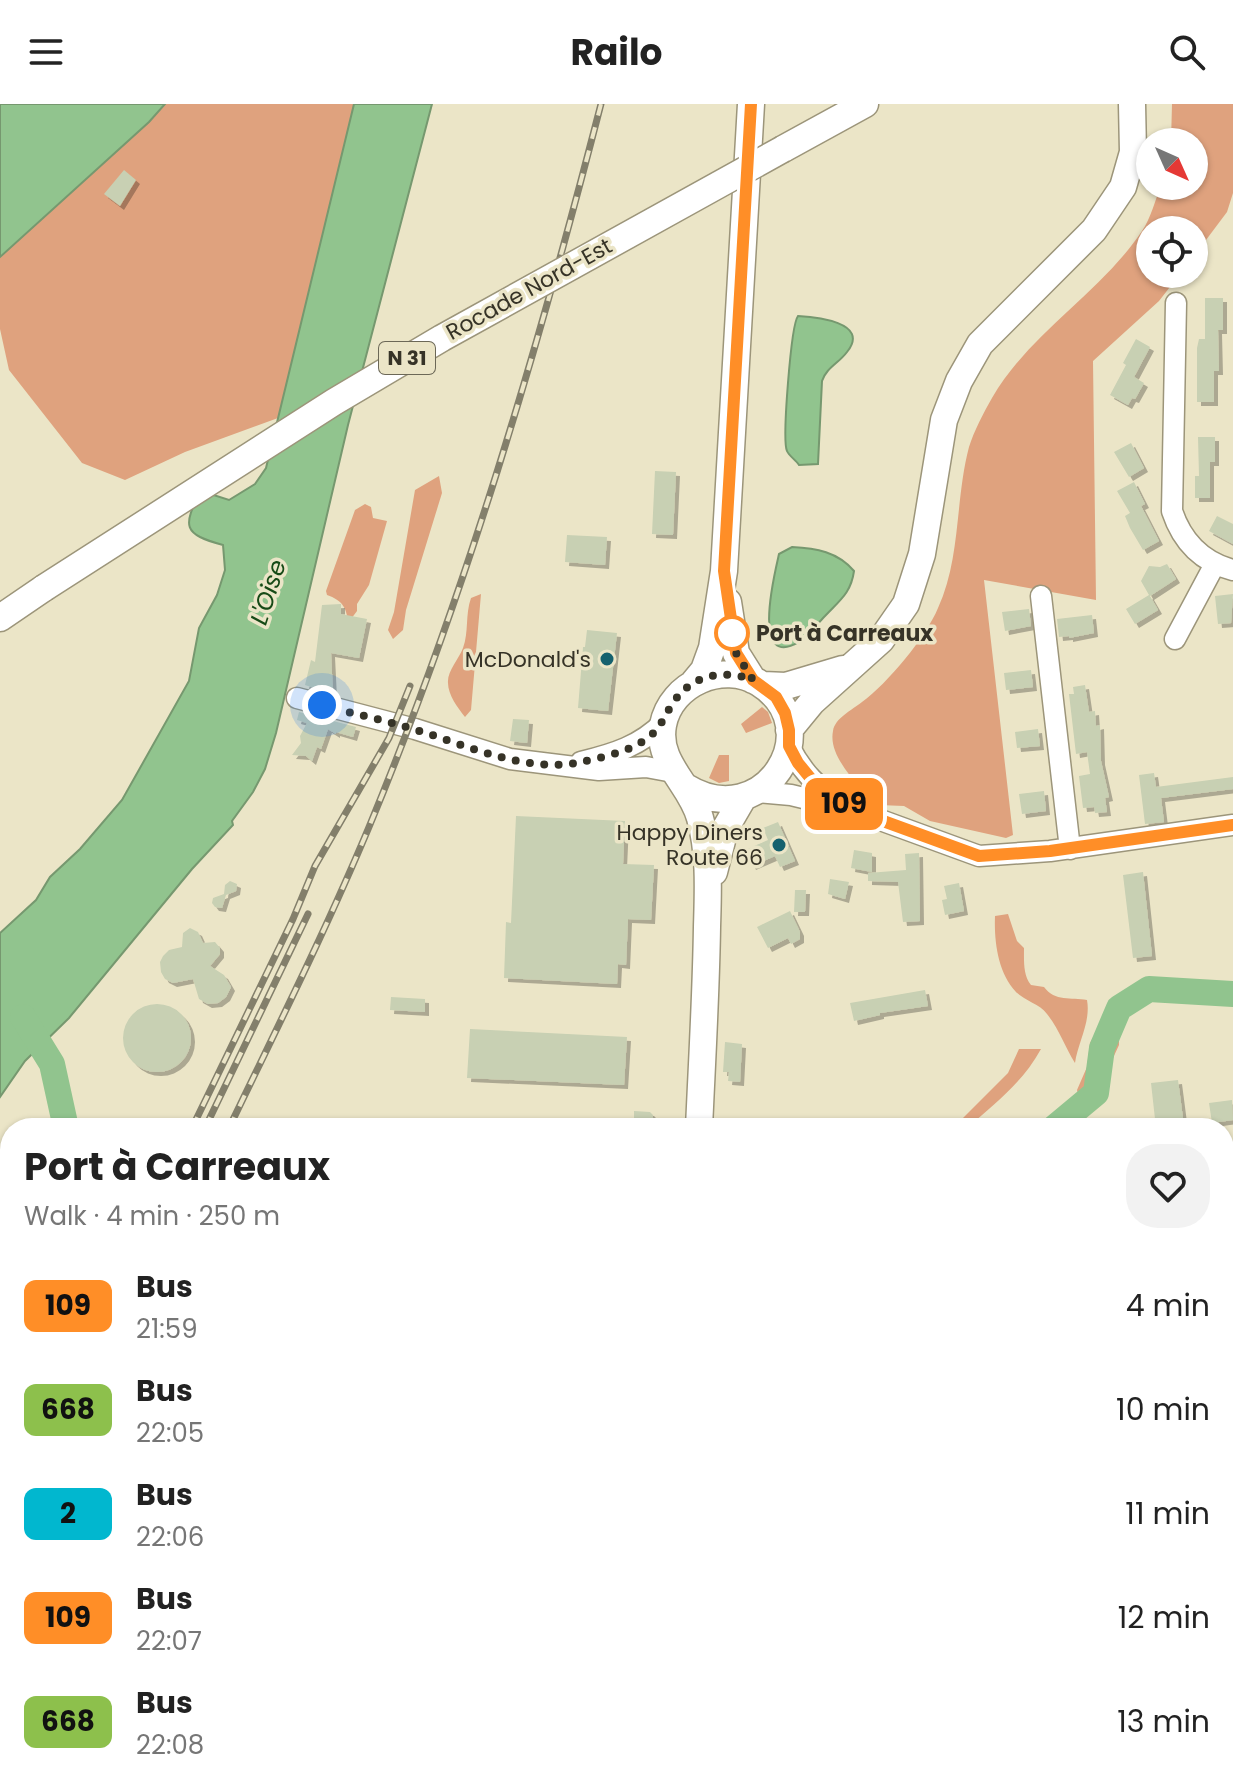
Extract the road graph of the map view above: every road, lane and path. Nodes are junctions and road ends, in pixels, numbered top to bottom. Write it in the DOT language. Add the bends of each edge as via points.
graph roads {
  1 [pos="751,104"];
  2 [pos="865,104"];
  3 [pos="1132,104"];
  4 [pos="1176,303"];
  5 [pos="1224,567"];
  6 [pos="724,571"];
  7 [pos="1041,596"];
  8 [pos="0,618"];
  9 [pos="1175,639"];
  10 [pos="854,664"];
  11 [pos="694,682"];
  12 [pos="758,682"];
  13 [pos="297,698"];
  14 [pos="664,722"];
  15 [pos="789,738"];
  16 [pos="561,766"];
  17 [pos="680,779"];
  18 [pos="750,795"];
  19 [pos="853,810"];
  20 [pos="1233,825"];
  21 [pos="1070,849"];
  22 [pos="707,894"];
  23 [pos="699,1118"];
  1 -- 6 [label="main road"];
  2 -- 8 [label="main road, Rocade Nord-Est / N 31, bridge" via="334,402"];
  3 -- 10 [label="main road" via="1133,152 1123,187 1094,230 980,344 959,381 944,420 922,554 906,604 881,640"];
  4 -- 5 [label="street" via="1172,511 1188,543"];
  5 -- 9 [label="street"];
  6 -- 11 [label="main road" via="712,648"];
  6 -- 12 [label="main road" via="736,653"];
  7 -- 21 [label="street"];
  10 -- 12 [label="main road" via="786,686"];
  10 -- 15 [label="main road" via="812,702"];
  11 -- 12 [label="main road" via="724,674"];
  11 -- 14 [label="main road"];
  12 -- 15 [label="main road" via="785,713"];
  13 -- 16 [label="street" via="510,759"];
  14 -- 16 [label="street" via="633,747"];
  14 -- 17 [label="main road" via="663,745"];
  15 -- 18 [label="main road" via="778,774"];
  15 -- 19 [label="street" via="798,763 816,785"];
  16 -- 17 [label="street" via="646,767"];
  17 -- 18 [label="main road" via="718,800"];
  17 -- 22 [label="main road" via="701,819"];
  18 -- 19 [label="street" via="791,795"];
  18 -- 22 [label="main road" via="725,829"];
  19 -- 21 [label="street" via="979,856"];
  20 -- 21 [label="street"];
  22 -- 23 [label="main road"];
}
